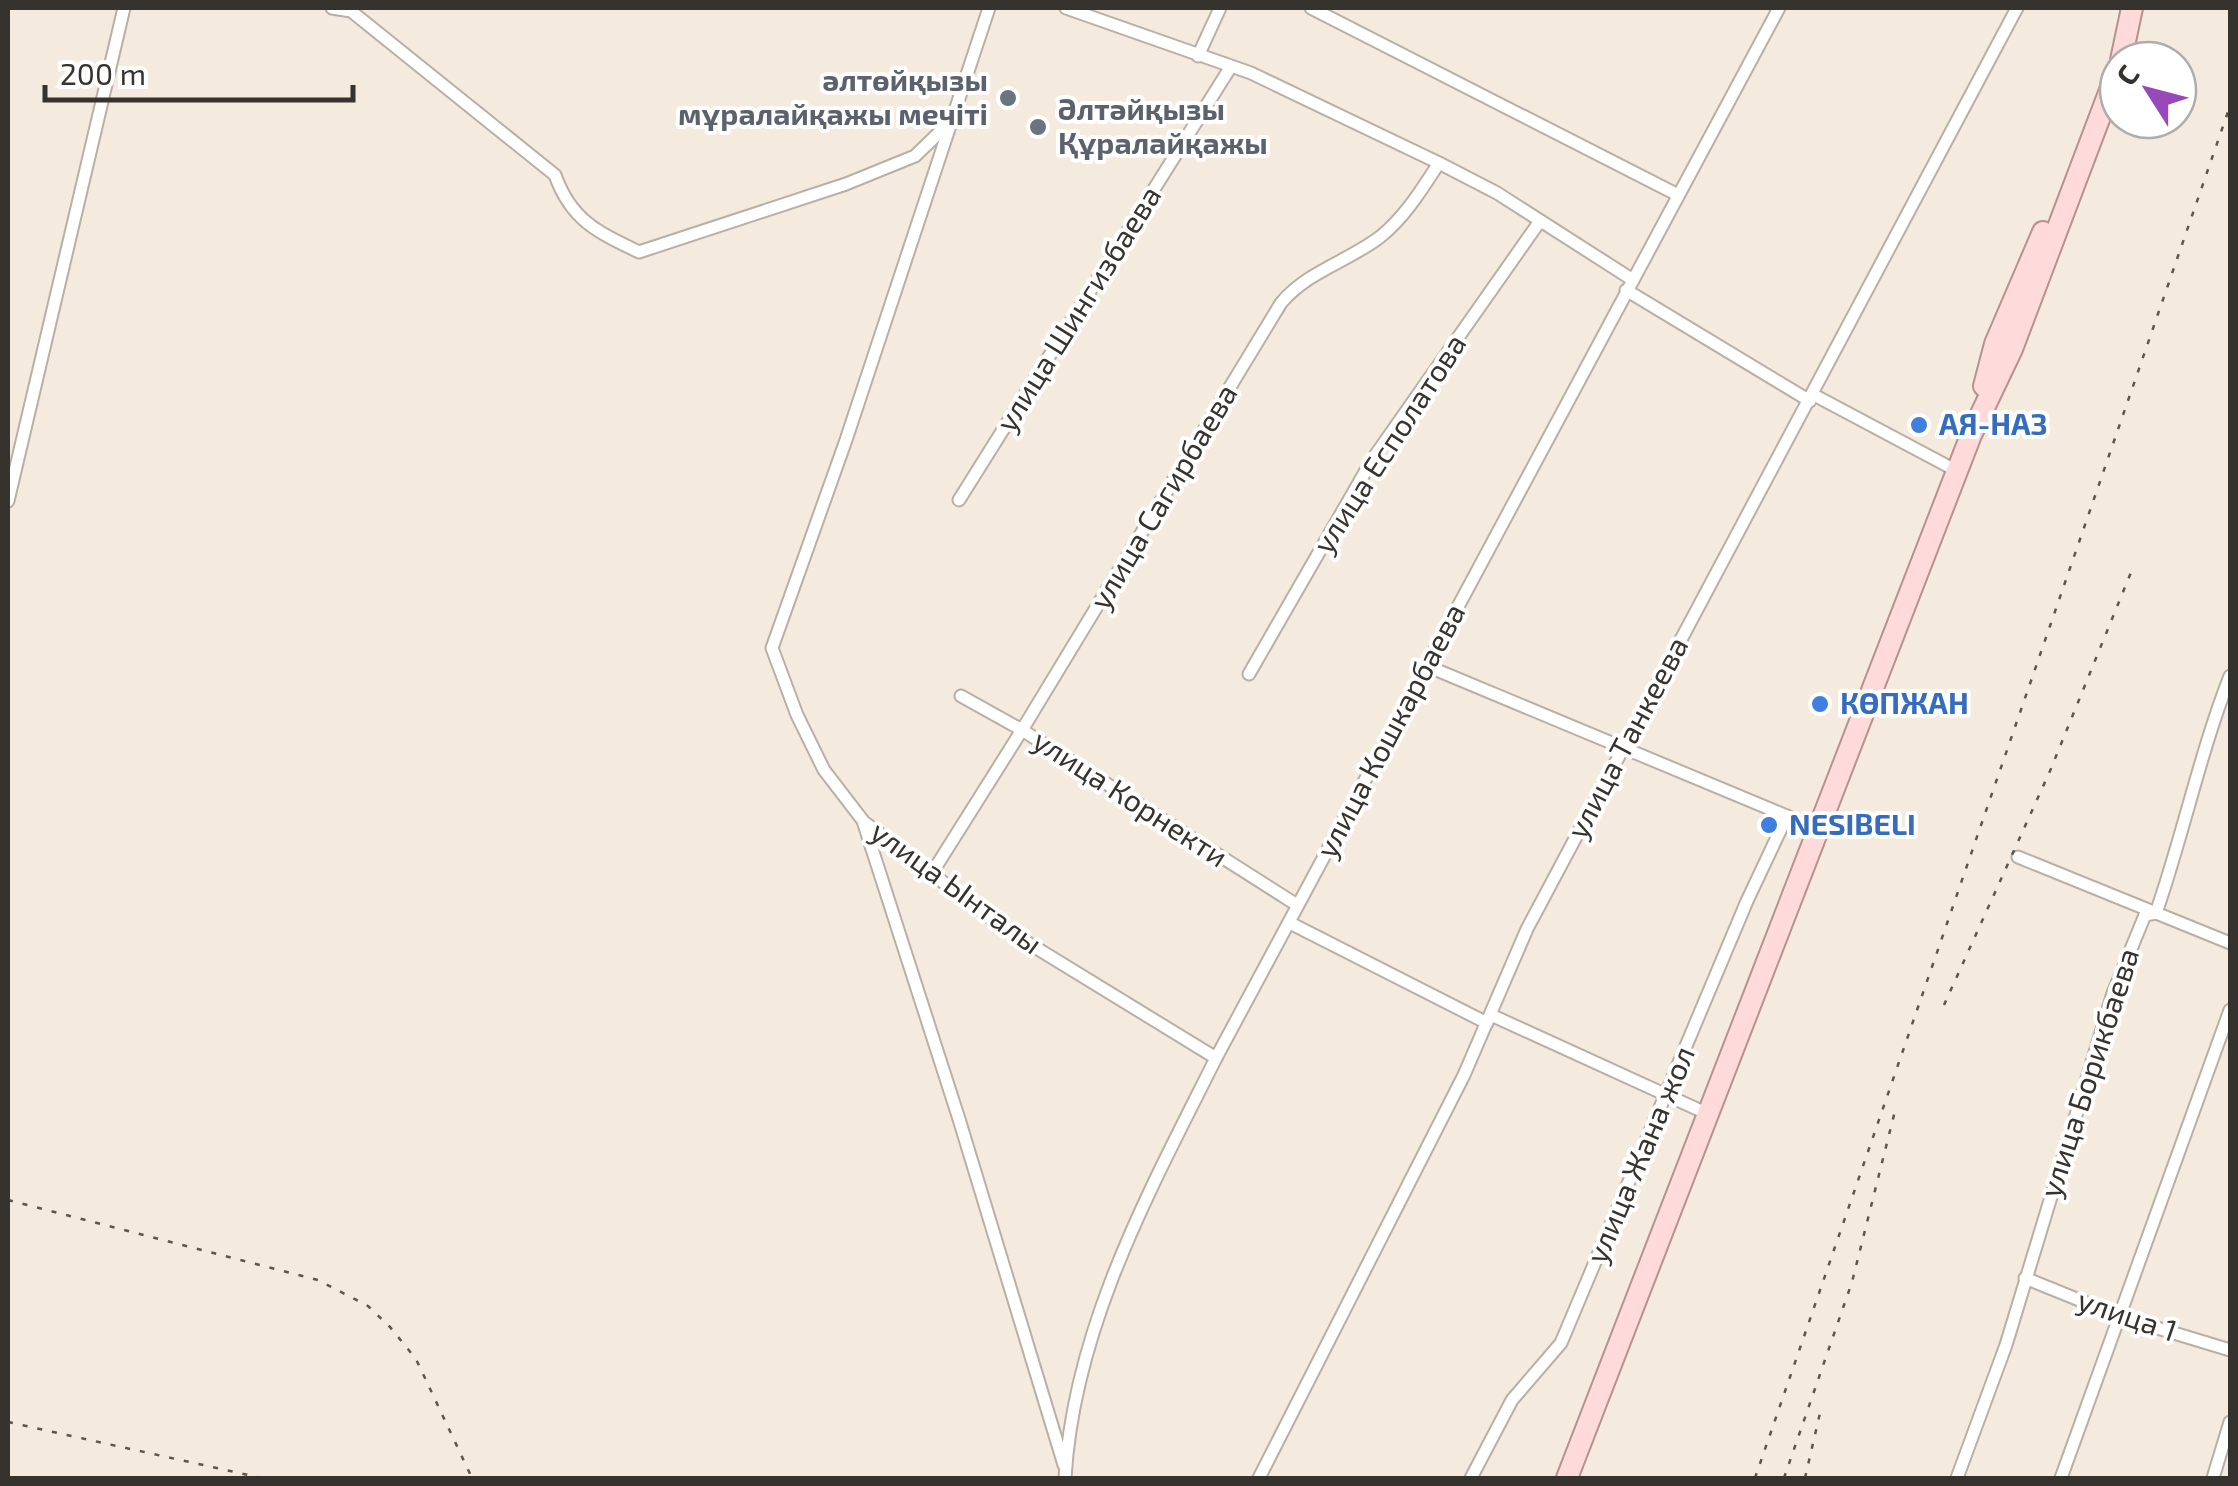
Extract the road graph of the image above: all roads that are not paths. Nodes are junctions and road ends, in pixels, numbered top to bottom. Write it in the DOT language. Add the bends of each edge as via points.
graph roads {
  1 [pos="124,8"];
  2 [pos="332,8"];
  3 [pos="990,8"];
  4 [pos="1066,8"];
  5 [pos="1220,8"];
  6 [pos="1311,8"];
  7 [pos="1779,8"];
  8 [pos="2018,8"];
  9 [pos="2132,8"];
  10 [pos="351,9"];
  11 [pos="2126,40"];
  12 [pos="1198,56"];
  13 [pos="1230,68"];
  14 [pos="2098,119"];
  15 [pos="950,122"];
  16 [pos="1439,163"];
  17 [pos="1678,194"];
  18 [pos="1540,221"];
  19 [pos="1629,285"];
  20 [pos="1812,398"];
  21 [pos="1956,471"];
  22 [pos="959,500"];
  23 [pos="8,501"];
  24 [pos="1426,666"];
  25 [pos="1249,674"];
  26 [pos="2230,676"];
  27 [pos="961,696"];
  28 [pos="1022,730"];
  29 [pos="1622,747"];
  30 [pos="1787,816"];
  31 [pos="864,822"];
  32 [pos="1818,829"];
  33 [pos="2018,857"];
  34 [pos="932,874"];
  35 [pos="1297,905"];
  36 [pos="2156,913"];
  37 [pos="1290,923"];
  38 [pos="2230,943"];
  39 [pos="2230,1010"];
  40 [pos="1489,1019"];
  41 [pos="1216,1058"];
  42 [pos="1667,1094"];
  43 [pos="1708,1114"];
  44 [pos="2025,1278"];
  45 [pos="2122,1316"];
  46 [pos="2230,1350"];
  47 [pos="2230,1422"];
  48 [pos="1065,1474"];
  49 [pos="1259,1478"];
  50 [pos="1470,1478"];
  51 [pos="1567,1478"];
  52 [pos="1957,1478"];
  53 [pos="2061,1478"];
  54 [pos="2213,1478"];
  1 -- 23 [label="street"];
  2 -- 10 [label="street"];
  3 -- 15 [label="street"];
  4 -- 12 [label="street"];
  5 -- 12 [label="street"];
  6 -- 17 [label="street"];
  7 -- 17 [label="street, улица Кошкарбаева"];
  8 -- 20 [label="street, улица Танкеева"];
  9 -- 11 [label="main road"];
  10 -- 15 [label="street" via="555,175 565,204 602,234 639,252 898,163"];
  12 -- 13 [label="street"];
  13 -- 16 [label="street"];
  13 -- 22 [label="street, улица Шингизбаева"];
  14 -- 21 [label="main road"];
  15 -- 31 [label="street, улица Ынталы" via="772,648 824,770"];
  16 -- 18 [label="street"];
  16 -- 28 [label="street, улица Сагирбаева" via="1377,239 1296,286 1281,303"];
  17 -- 19 [label="street, улица Кошкарбаева"];
  18 -- 19 [label="street"];
  18 -- 25 [label="street, улица Есполатова" via="1372,460"];
  19 -- 20 [label="street"];
  19 -- 24 [label="street, улица Кошкарбаева"];
  20 -- 21 [label="street"];
  20 -- 29 [label="street, улица Танкеева"];
  21 -- 32 [label="main road"];
  24 -- 29 [label="street"];
  24 -- 35 [label="street, улица Кошкарбаева"];
  26 -- 36 [label="street, улица Борикбаева"];
  27 -- 28 [label="street, улица Корнекти"];
  28 -- 34 [label="street, улица Сагирбаева"];
  28 -- 35 [label="street, улица Корнекти"];
  29 -- 30 [label="street"];
  29 -- 40 [label="street, улица Танкеева" via="1527,928"];
  30 -- 32 [label="street"];
  30 -- 42 [label="street, улица Жана жол"];
  31 -- 34 [label="street, улица Ынталы"];
  31 -- 48 [label="street"];
  32 -- 43 [label="main road"];
  33 -- 36 [label="street"];
  34 -- 41 [label="street, улица Ынталы" via="1002,927"];
  35 -- 37 [label="street, улица Кошкарбаева"];
  36 -- 38 [label="street"];
  36 -- 44 [label="street, улица Борикбаева" via="2144,915 2114,992"];
  37 -- 40 [label="street"];
  37 -- 41 [label="street, улица Кошкарбаева"];
  39 -- 45 [label="street"];
  40 -- 42 [label="street"];
  40 -- 49 [label="street, улица Танкеева"];
  41 -- 48 [label="street, улица Кошкарбаева" via="1122,1250 1088,1354"];
  42 -- 43 [label="street"];
  42 -- 50 [label="street, улица Жана жол" via="1562,1344 1512,1400"];
  43 -- 51 [label="main road"];
  44 -- 45 [label="street, улица 1"];
  44 -- 52 [label="street, улица Борикбаева"];
  45 -- 46 [label="street, улица 1"];
  45 -- 53 [label="street"];
  47 -- 54 [label="street"];
}
